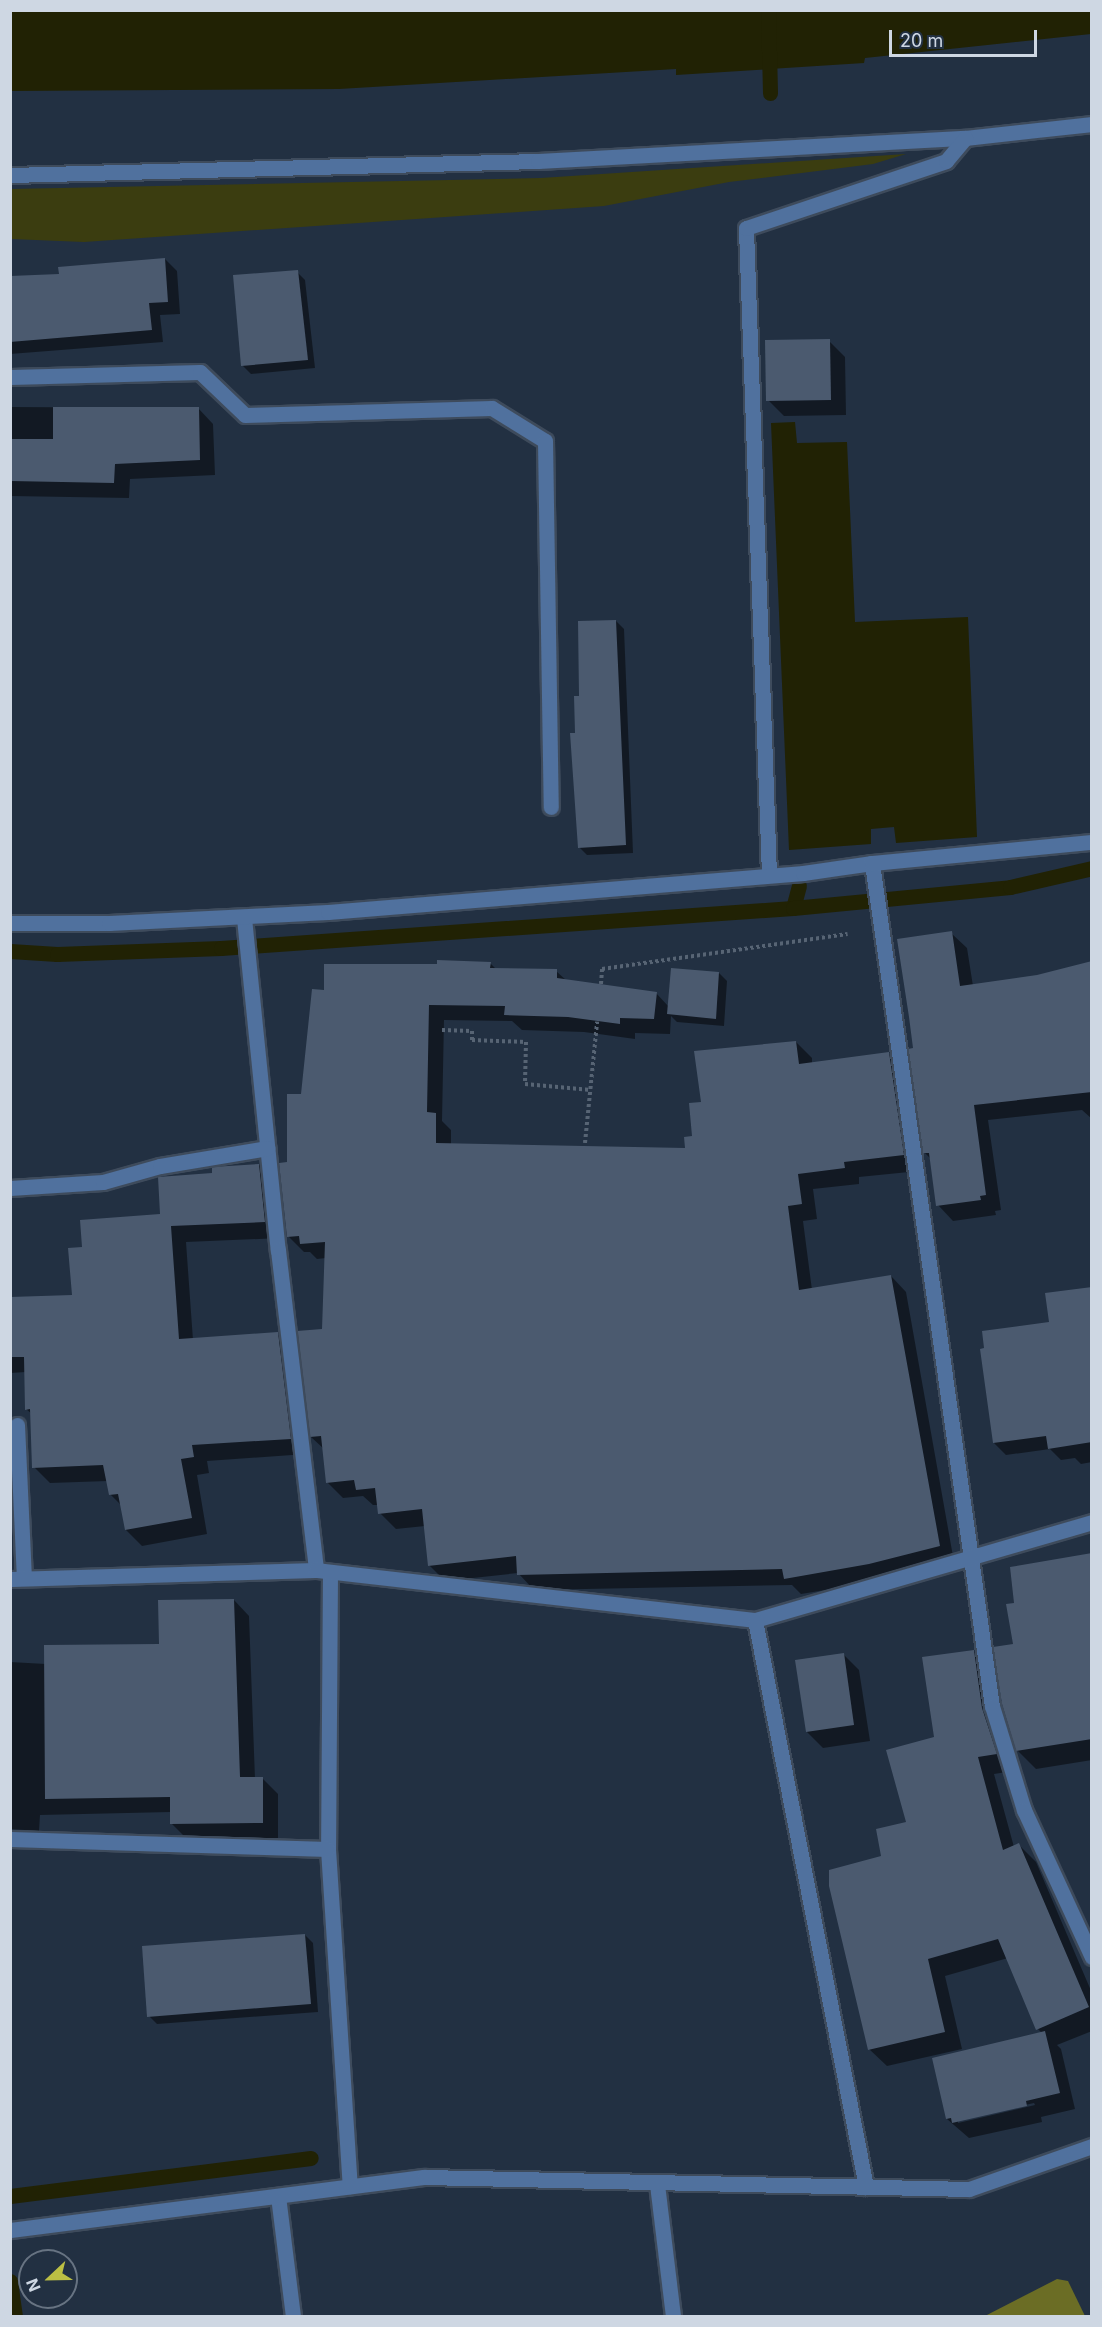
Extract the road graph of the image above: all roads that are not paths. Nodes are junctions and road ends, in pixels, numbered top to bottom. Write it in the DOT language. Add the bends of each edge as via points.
graph roads {
  1 [pos="1092,124"];
  2 [pos="965,138"];
  3 [pos="10,175"];
  4 [pos="10,376"];
  5 [pos="551,807"];
  6 [pos="1092,842"];
  7 [pos="872,870"];
  8 [pos="769,875"];
  9 [pos="10,922"];
  10 [pos="245,923"];
  11 [pos="267,1148"];
  12 [pos="10,1188"];
  13 [pos="17,1425"];
  14 [pos="1092,1522"];
  15 [pos="972,1557"];
  16 [pos="323,1571"];
  17 [pos="17,1578"];
  18 [pos="755,1620"];
  19 [pos="10,1839"];
  20 [pos="327,1850"];
  21 [pos="1092,1957"];
  22 [pos="1092,2146"];
  23 [pos="657,2184"];
  24 [pos="350,2187"];
  25 [pos="866,2187"];
  26 [pos="278,2196"];
  27 [pos="10,2230"];
  28 [pos="293,2316"];
  29 [pos="674,2316"];
  1 -- 2 [label="street"];
  2 -- 3 [label="street" via="538,161"];
  2 -- 8 [label="street" via="946,161 746,228"];
  4 -- 5 [label="street" via="200,372 245,415 492,408 545,441"];
  6 -- 7 [label="street"];
  7 -- 8 [label="street"];
  7 -- 15 [label="street"];
  8 -- 10 [label="street"];
  9 -- 10 [label="street"];
  10 -- 11 [label="street"];
  11 -- 12 [label="street" via="160,1166 104,1182"];
  11 -- 16 [label="street"];
  13 -- 17 [label="street"];
  14 -- 15 [label="street"];
  15 -- 18 [label="street"];
  15 -- 21 [label="street" via="992,1706 1024,1810"];
  16 -- 17 [label="street"];
  16 -- 18 [label="street"];
  16 -- 20 [label="street"];
  18 -- 25 [label="street"];
  19 -- 20 [label="street"];
  20 -- 24 [label="street"];
  22 -- 25 [label="street" via="969,2189"];
  23 -- 24 [label="street" via="424,2177"];
  23 -- 25 [label="street"];
  23 -- 29 [label="street"];
  24 -- 26 [label="street"];
  26 -- 27 [label="street"];
  26 -- 28 [label="street"];
}
